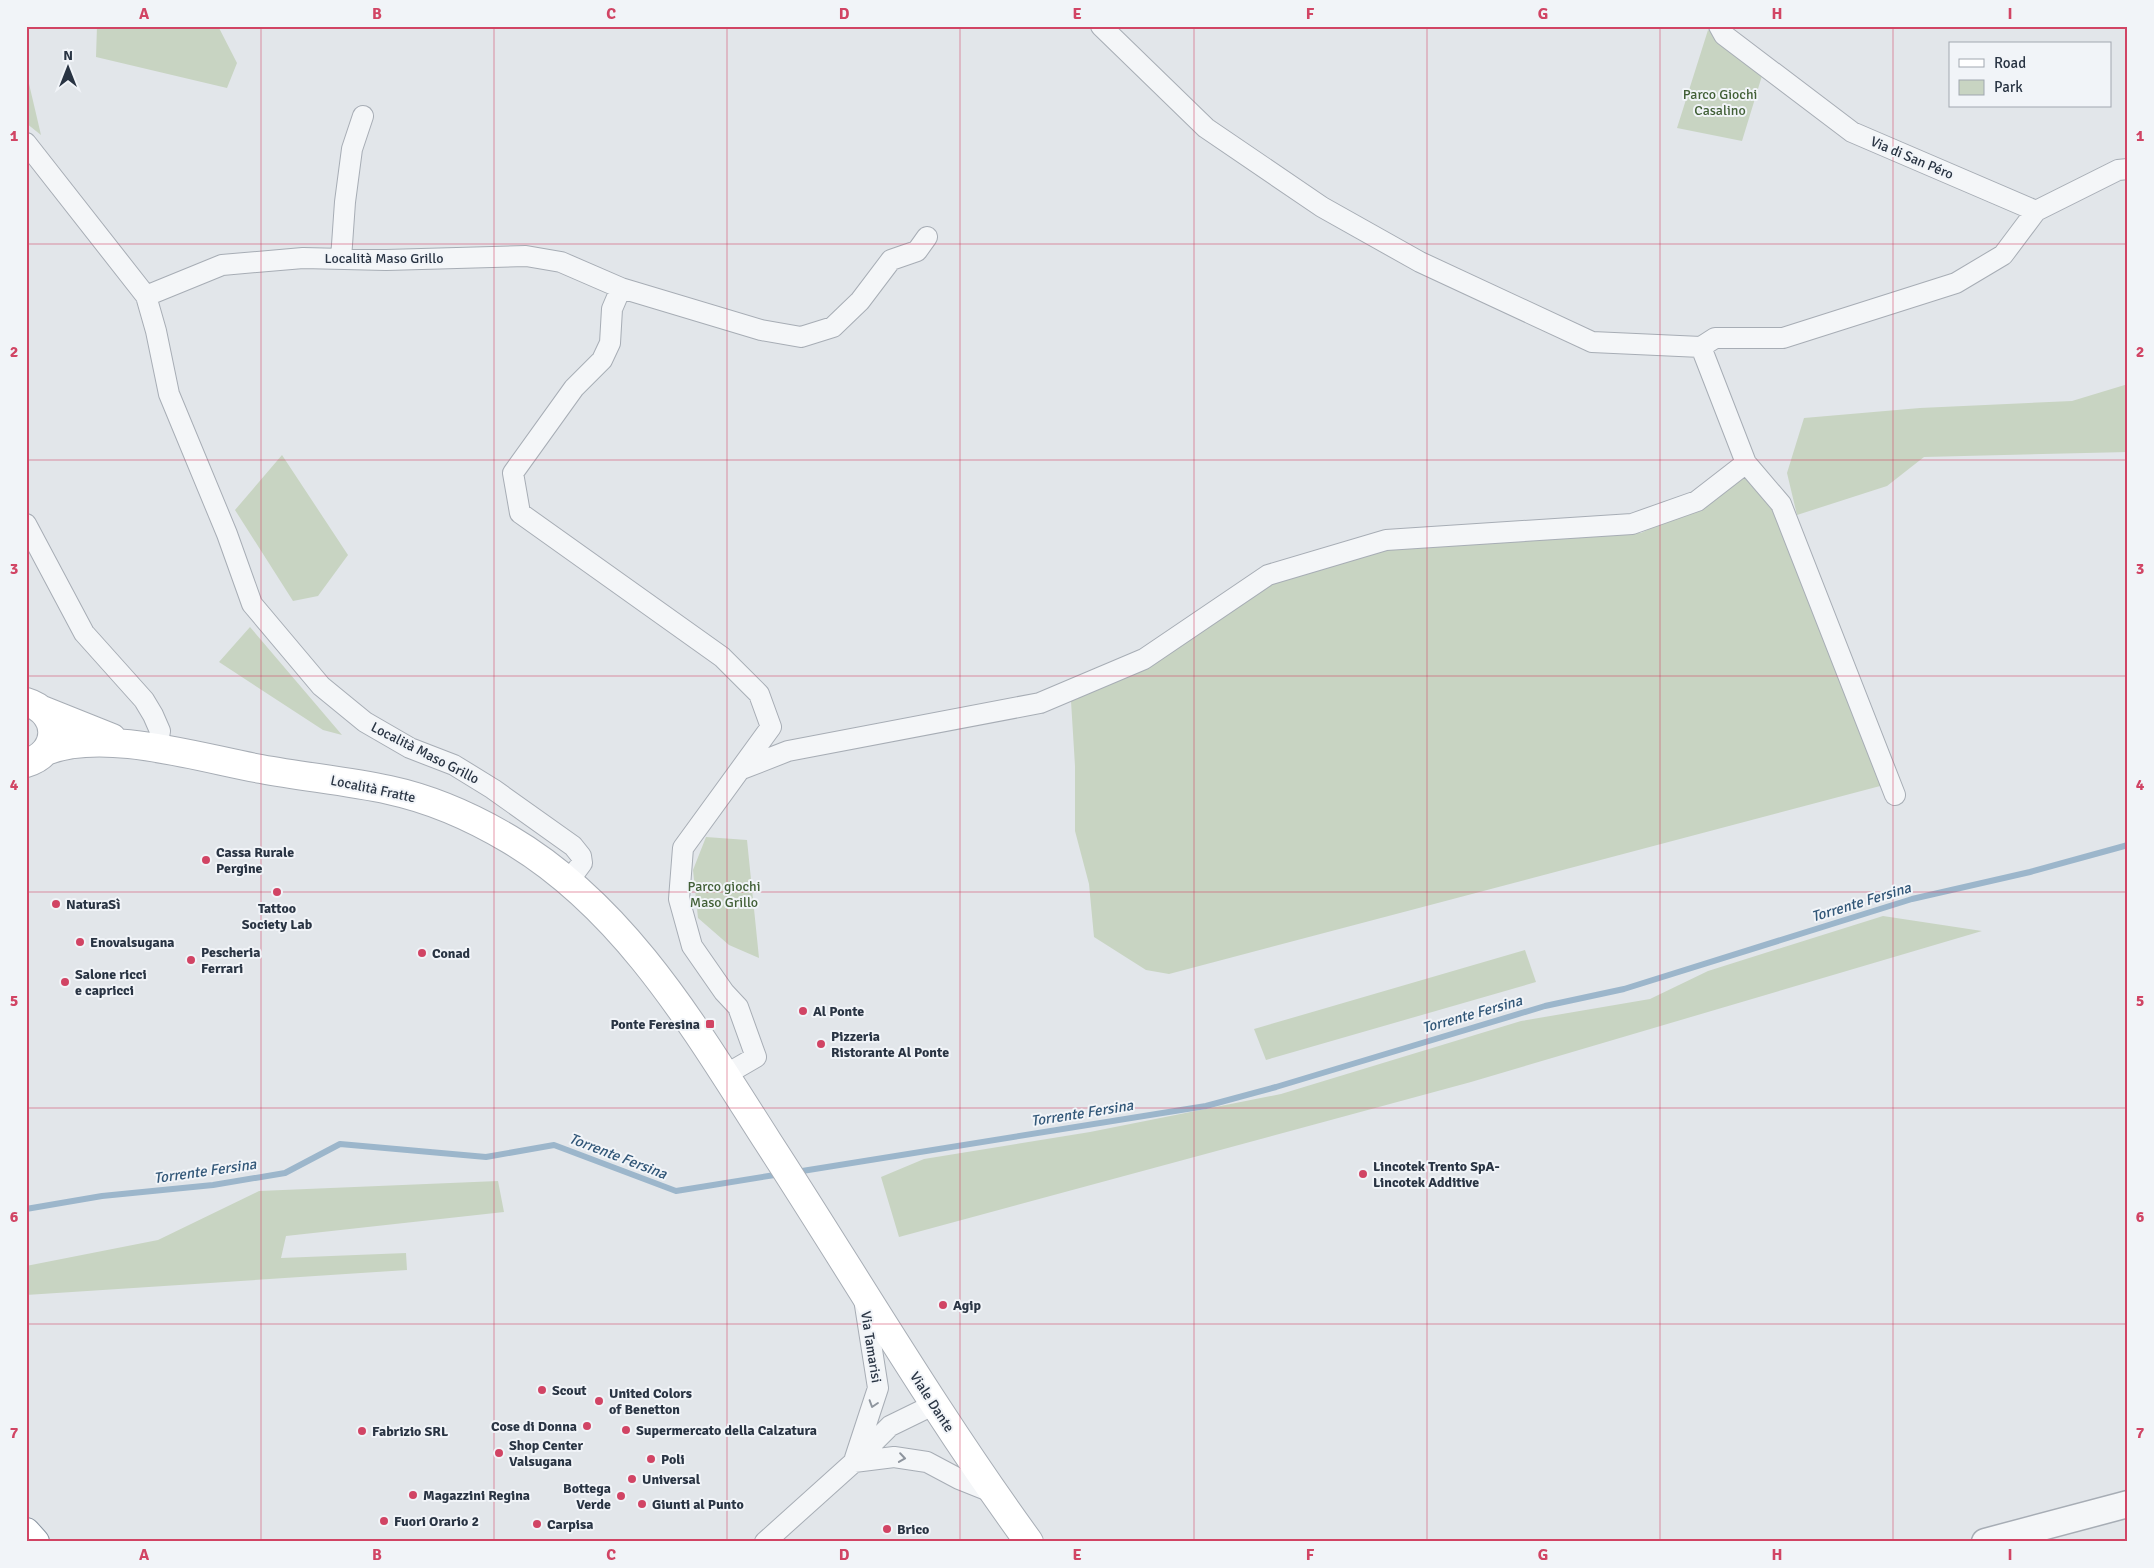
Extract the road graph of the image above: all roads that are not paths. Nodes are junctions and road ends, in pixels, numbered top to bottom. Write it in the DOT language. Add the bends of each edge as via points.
graph roads {
  1 [pos="1101,26"];
  2 [pos="1719,26"];
  3 [pos="363,116"];
  4 [pos="26,143"];
  5 [pos="2128,169"];
  6 [pos="2036,211"];
  7 [pos="927,237"];
  8 [pos="341,259"];
  9 [pos="621,288"];
  10 [pos="146,296"];
  11 [pos="1701,347"];
  12 [pos="1746,463"];
  13 [pos="26,524"];
  14 [pos="34,706"];
  15 [pos="122,742"];
  16 [pos="157,749"];
  17 [pos="36,757"];
  18 [pos="742,769"];
  19 [pos="1895,795"];
  20 [pos="568,882"];
  21 [pos="730,1083"];
  22 [pos="862,1287"];
  23 [pos="934,1405"];
  24 [pos="854,1462"];
  25 [pos="994,1493"];
  26 [pos="2128,1504"];
  27 [pos="26,1532"];
  28 [pos="35,1542"];
  29 [pos="765,1542"];
  30 [pos="1029,1542"];
  31 [pos="1985,1542"];
  1 -- 11 [label="street" via="1206,128 1322,207 1420,262 1592,342"];
  2 -- 6 [label="street, Via di San Péro" via="1724,35 1852,132"];
  3 -- 8 [label="street" via="352,150"];
  4 -- 10 [label="street, Località Maso Grillo"];
  5 -- 6 [label="street" via="2118,170"];
  6 -- 11 [label="street" via="2004,255 1956,283 1783,338 1714,338"];
  7 -- 9 [label="street, Località Maso Grillo" via="917,251 891,260 833,328 801,336 761,330"];
  8 -- 9 [label="street, Località Maso Grillo" via="526,256 561,262"];
  8 -- 10 [label="street, Località Maso Grillo" via="303,258 222,265"];
  9 -- 18 [label="street" via="612,309 610,342 602,360 574,388 513,473 520,513 722,657 759,694 771,727"];
  10 -- 20 [label="street, Località Maso Grillo" via="169,394 252,604 321,686 365,722 410,748 454,765 574,846 582,863"];
  11 -- 12 [label="street"];
  12 -- 18 [label="street" via="1697,501 1632,524 1386,540 1268,575 1144,659 1040,703 788,751"];
  12 -- 19 [label="street" via="1782,504"];
  13 -- 16 [label="street" via="84,633 144,700 153,715 160,731"];
  14 -- 15 [label="main road, Località Fratte"];
  14 -- 17 [label="main road, Località Fratte" via="52,725 53,734"];
  15 -- 16 [label="main road, Località Fratte"];
  15 -- 17 [label="main road, Località Fratte" via="61,745"];
  16 -- 20 [label="main road, Località Fratte" via="389,790 421,799 452,810 509,839"];
  18 -- 21 [label="street" via="683,848 679,898 692,946 738,1007 756,1057"];
  20 -- 21 [label="main road" via="611,920 631,943"];
  21 -- 22 [label="main road, Viale Dante"];
  22 -- 23 [label="main road, Viale Dante"];
  22 -- 24 [label="street, Via Tamarisi, one-way" via="878,1388"];
  23 -- 24 [label="street" via="890,1426"];
  23 -- 25 [label="main road, Viale Dante"];
  24 -- 25 [label="street, one-way" via="894,1457 927,1462"];
  24 -- 29 [label="street"];
  25 -- 30 [label="main road, Viale Dante"];
  26 -- 31 [label="street"];
  27 -- 28 [label="main road"];
}
